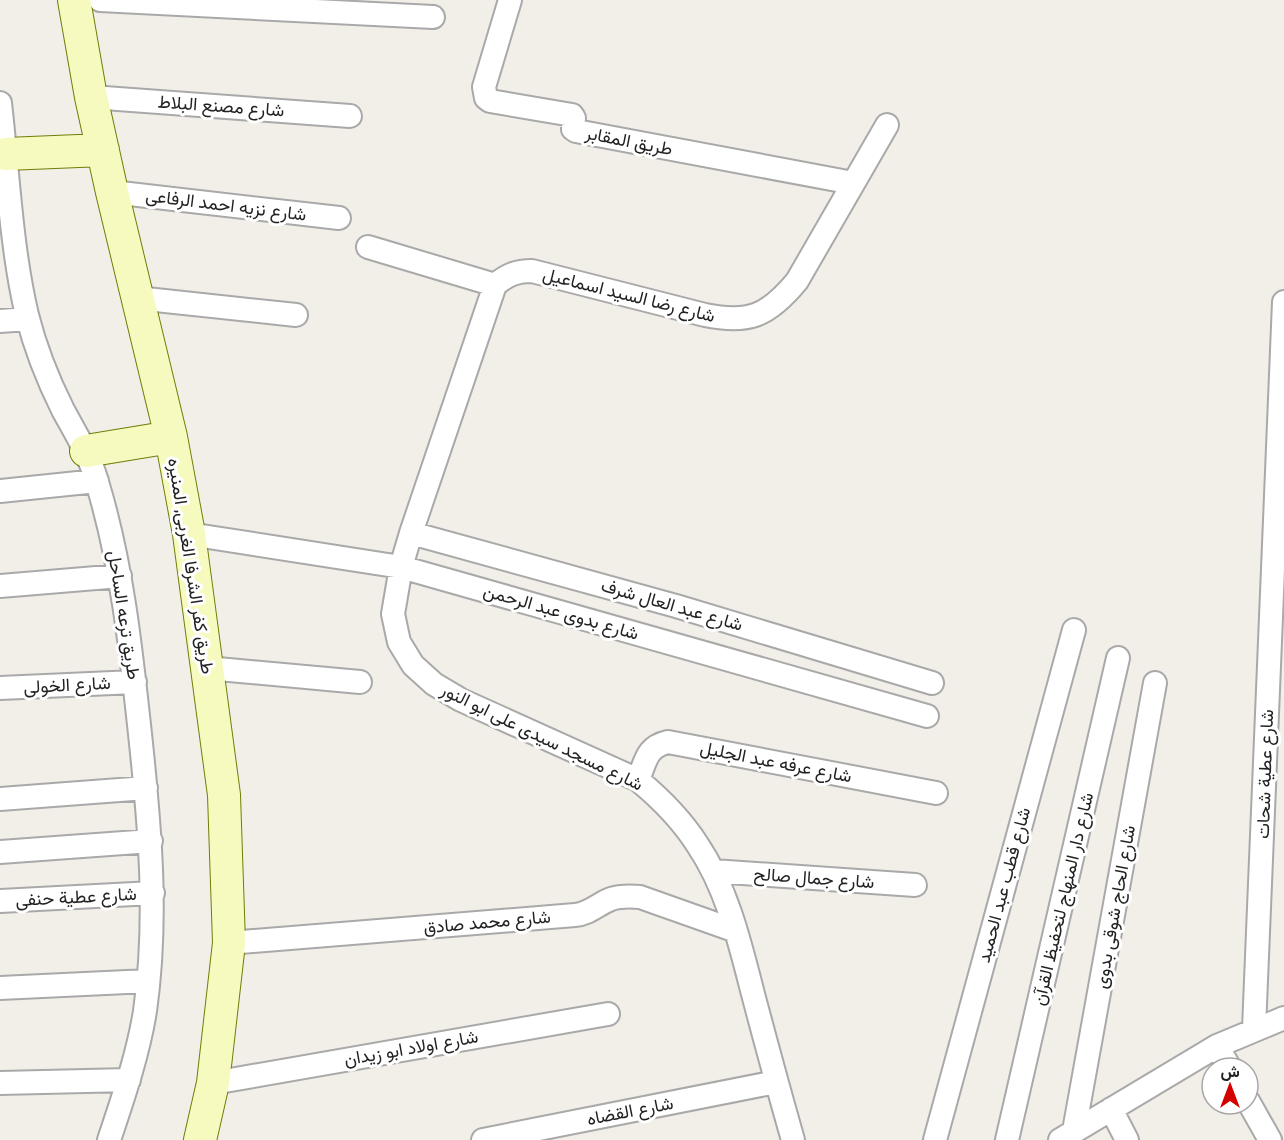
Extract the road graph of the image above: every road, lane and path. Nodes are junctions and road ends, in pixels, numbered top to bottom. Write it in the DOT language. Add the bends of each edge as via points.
graph roads {
  1 [pos="74,0"];
  2 [pos="100,0"];
  3 [pos="510,0"];
  4 [pos="432,17"];
  5 [pos="91,97"];
  6 [pos="0,111"];
  7 [pos="350,116"];
  8 [pos="886,124"];
  9 [pos="103,150"];
  10 [pos="6,154"];
  11 [pos="853,183"];
  12 [pos="112,192"];
  13 [pos="339,218"];
  14 [pos="7,237"];
  15 [pos="368,247"];
  16 [pos="495,285"];
  17 [pos="137,298"];
  18 [pos="1284,302"];
  19 [pos="296,315"];
  20 [pos="28,319"];
  21 [pos="0,321"];
  22 [pos="171,437"];
  23 [pos="86,451"];
  24 [pos="97,481"];
  25 [pos="0,491"];
  26 [pos="411,533"];
  27 [pos="189,534"];
  28 [pos="401,567"];
  29 [pos="120,576"];
  30 [pos="0,586"];
  31 [pos="1074,630"];
  32 [pos="1118,658"];
  33 [pos="207,668"];
  34 [pos="135,682"];
  35 [pos="360,682"];
  36 [pos="932,683"];
  37 [pos="1155,683"];
  38 [pos="0,688"];
  39 [pos="927,716"];
  40 [pos="638,780"];
  41 [pos="146,788"];
  42 [pos="936,793"];
  43 [pos="0,799"];
  44 [pos="151,841"];
  45 [pos="0,852"];
  46 [pos="713,871"];
  47 [pos="915,885"];
  48 [pos="153,893"];
  49 [pos="0,901"];
  50 [pos="736,931"];
  51 [pos="229,943"];
  52 [pos="148,981"];
  53 [pos="0,988"];
  54 [pos="608,1014"];
  55 [pos="1284,1018"];
  56 [pos="1254,1029"];
  57 [pos="1217,1046"];
  58 [pos="1223,1056"];
  59 [pos="129,1080"];
  60 [pos="776,1082"];
  61 [pos="0,1083"];
  62 [pos="213,1083"];
  63 [pos="1111,1109"];
  64 [pos="1256,1116"];
  65 [pos="1067,1136"];
  66 [pos="109,1140"];
  67 [pos="200,1140"];
  68 [pos="483,1140"];
  69 [pos="793,1140"];
  70 [pos="935,1140"];
  71 [pos="1007,1140"];
  72 [pos="1127,1140"];
  73 [pos="1270,1140"];
  1 -- 5 [label="street, طريق كفر الشرفا الغربى, المنيره"];
  2 -- 4 [label="street"];
  3 -- 11 [label="street, طريق المقابر" via="484,87 490,101 572,115 576,131"];
  5 -- 7 [label="street, شارع مصنع البلاط"];
  5 -- 9 [label="street, طريق كفر الشرفا الغربى, المنيره"];
  6 -- 10 [label="street, طريق ترعه الساحل"];
  8 -- 11 [label="street, شارع رضا السيد اسماعيل"];
  9 -- 10 [label="street"];
  9 -- 12 [label="street, طريق كفر الشرفا الغربى, المنيره"];
  10 -- 14 [label="street, طريق ترعه الساحل"];
  11 -- 16 [label="street, شارع رضا السيد اسماعيل" via="796,281 780,302 757,315 731,320 532,272 505,276"];
  12 -- 13 [label="street, شارع نزيه احمد الرفاعى"];
  12 -- 17 [label="street, طريق كفر الشرفا الغربى, المنيره"];
  14 -- 20 [label="street, طريق ترعه الساحل"];
  15 -- 16 [label="street"];
  16 -- 26 [label="street"];
  17 -- 19 [label="street"];
  17 -- 22 [label="street, طريق كفر الشرفا الغربى, المنيره"];
  18 -- 56 [label="street, شارع عطية شحات"];
  20 -- 21 [label="street"];
  20 -- 23 [label="street, طريق ترعه الساحل" via="62,408"];
  22 -- 23 [label="street"];
  22 -- 27 [label="street, طريق كفر الشرفا الغربى, المنيره"];
  23 -- 24 [label="street, طريق ترعه الساحل"];
  24 -- 25 [label="street"];
  24 -- 29 [label="street, طريق ترعه الساحل"];
  26 -- 28 [label="street"];
  26 -- 36 [label="street, شارع عبد العال شرف"];
  27 -- 28 [label="street, شارع بدوى عبد الرحمن"];
  27 -- 33 [label="street, طريق كفر الشرفا الغربى, المنيره"];
  28 -- 39 [label="street, شارع بدوى عبد الرحمن"];
  28 -- 40 [label="street, شارع مسجد سيدى على ابو النور" via="393,614 399,642 413,665 434,684"];
  29 -- 30 [label="street"];
  29 -- 34 [label="street, طريق ترعه الساحل"];
  31 -- 70 [label="street, شارع قطب عبد الحميد"];
  32 -- 71 [label="street, شارع دار المنهاج لتحفيظ القرآن"];
  33 -- 35 [label="street"];
  33 -- 51 [label="street, طريق كفر الشرفا الغربى, المنيره" via="224,795"];
  34 -- 38 [label="street, شارع الخولى"];
  34 -- 41 [label="street, طريق ترعه الساحل"];
  37 -- 65 [label="street, شارع الحاج شوقى بدوى"];
  40 -- 42 [label="street, شارع عرفه عبد الجليل" via="650,751 668,742"];
  40 -- 46 [label="street, شارع مسجد سيدى على ابو النور" via="681,821"];
  41 -- 43 [label="street"];
  41 -- 44 [label="street, طريق ترعه الساحل"];
  44 -- 45 [label="street"];
  44 -- 48 [label="street, طريق ترعه الساحل"];
  46 -- 47 [label="street, شارع جمال صالح"];
  46 -- 50 [label="street, شارع مسجد سيدى على ابو النور"];
  48 -- 49 [label="street, شارع عطية حنفى"];
  48 -- 52 [label="street, طريق ترعه الساحل"];
  50 -- 51 [label="street, شارع محمد صادق" via="640,897 624,896 575,915"];
  50 -- 60 [label="street, شارع مسجد سيدى على ابو النور"];
  51 -- 62 [label="street, طريق كفر الشرفا الغربى, المنيره"];
  52 -- 53 [label="street"];
  52 -- 59 [label="street, طريق ترعه الساحل"];
  54 -- 62 [label="street, شارع اولاد ابو زيدان"];
  55 -- 56 [label="street"];
  56 -- 57 [label="street"];
  57 -- 58 [label="street"];
  57 -- 63 [label="street"];
  59 -- 61 [label="street"];
  59 -- 66 [label="street, طريق ترعه الساحل"];
  60 -- 68 [label="street, شارع القضاه"];
  60 -- 69 [label="street, شارع مسجد سيدى على ابو النور"];
  62 -- 67 [label="street, طريق كفر الشرفا الغربى, المنيره"];
  63 -- 65 [label="street"];
  63 -- 72 [label="street"];
  64 -- 73 [label="street"];
}
